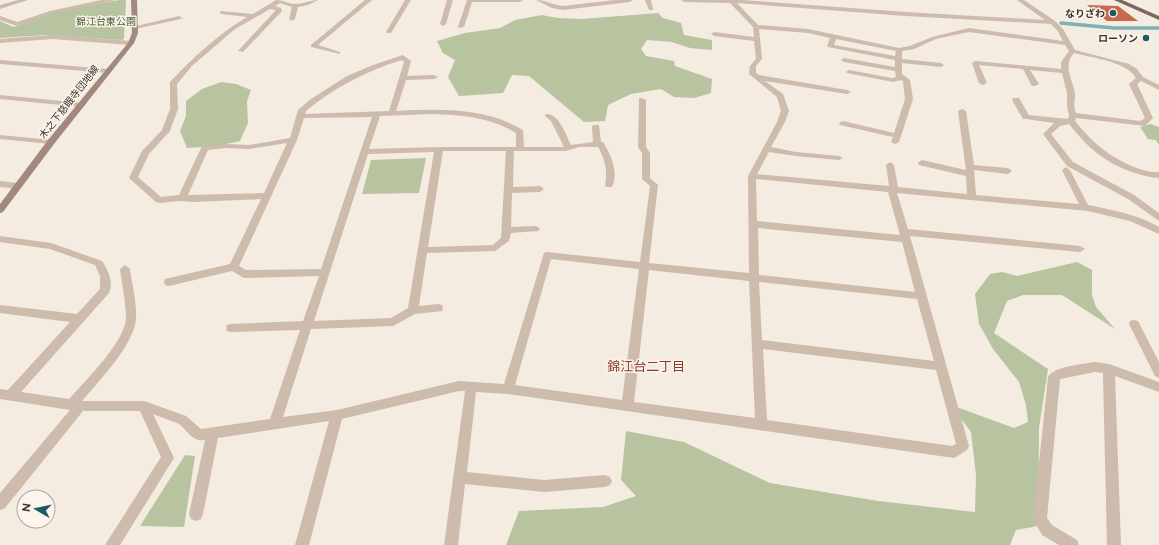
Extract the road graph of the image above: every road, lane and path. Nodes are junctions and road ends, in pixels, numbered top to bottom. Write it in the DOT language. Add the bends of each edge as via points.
graph roads {
  1 [pos="25,0"];
  2 [pos="112,0"];
  3 [pos="134,0"];
  4 [pos="280,0"];
  5 [pos="315,0"];
  6 [pos="369,0"];
  7 [pos="408,0"];
  8 [pos="450,0"];
  9 [pos="471,0"];
  10 [pos="520,0"];
  11 [pos="539,0"];
  12 [pos="563,0"];
  13 [pos="630,0"];
  14 [pos="648,0"];
  15 [pos="684,0"];
  16 [pos="704,0"];
  17 [pos="732,0"];
  18 [pos="1020,0"];
  19 [pos="1117,0"];
  20 [pos="591,2"];
  21 [pos="295,6"];
  22 [pos="0,7"];
  23 [pos="271,7"];
  24 [pos="563,8"];
  25 [pos="651,9"];
  26 [pos="222,12"];
  27 [pos="255,16"];
  28 [pos="0,18"];
  29 [pos="179,18"];
  30 [pos="1159,18"];
  31 [pos="292,19"];
  32 [pos="1053,22"];
  33 [pos="443,24"];
  34 [pos="135,27"];
  35 [pos="461,27"];
  36 [pos="756,27"];
  37 [pos="389,32"];
  38 [pos="714,34"];
  39 [pos="834,37"];
  40 [pos="758,40"];
  41 [pos="0,41"];
  42 [pos="131,43"];
  43 [pos="1067,43"];
  44 [pos="899,50"];
  45 [pos="241,51"];
  46 [pos="1072,51"];
  47 [pos="338,52"];
  48 [pos="844,60"];
  49 [pos="898,60"];
  50 [pos="2,64"];
  51 [pos="941,65"];
  52 [pos="1025,67"];
  53 [pos="898,70"];
  54 [pos="108,71"];
  55 [pos="1063,71"];
  56 [pos="849,72"];
  57 [pos="755,76"];
  58 [pos="434,77"];
  59 [pos="901,77"];
  60 [pos="403,78"];
  61 [pos="1140,78"];
  62 [pos="984,83"];
  63 [pos="1035,84"];
  64 [pos="1159,88"];
  65 [pos="847,92"];
  66 [pos="0,97"];
  67 [pos="642,100"];
  68 [pos="1016,100"];
  69 [pos="82,105"];
  70 [pos="1010,107"];
  71 [pos="1021,108"];
  72 [pos="962,111"];
  73 [pos="392,113"];
  74 [pos="377,114"];
  75 [pos="301,116"];
  76 [pos="549,116"];
  77 [pos="1069,119"];
  78 [pos="843,122"];
  79 [pos="596,127"];
  80 [pos="0,137"];
  81 [pos="293,140"];
  82 [pos="51,142"];
  83 [pos="597,145"];
  84 [pos="510,148"];
  85 [pos="569,148"];
  86 [pos="439,149"];
  87 [pos="767,149"];
  88 [pos="520,150"];
  89 [pos="365,152"];
  90 [pos="839,158"];
  91 [pos="922,163"];
  92 [pos="890,165"];
  93 [pos="1066,170"];
  94 [pos="970,171"];
  95 [pos="1008,171"];
  96 [pos="1159,175"];
  97 [pos="752,176"];
  98 [pos="0,184"];
  99 [pos="609,185"];
  100 [pos="18,186"];
  101 [pos="540,189"];
  102 [pos="893,189"];
  103 [pos="508,190"];
  104 [pos="183,196"];
  105 [pos="268,196"];
  106 [pos="972,196"];
  107 [pos="1085,208"];
  108 [pos="0,210"];
  109 [pos="1159,218"];
  110 [pos="752,224"];
  111 [pos="536,229"];
  112 [pos="506,230"];
  113 [pos="1159,232"];
  114 [pos="904,236"];
  115 [pos="0,239"];
  116 [pos="1080,249"];
  117 [pos="423,250"];
  118 [pos="234,267"];
  119 [pos="644,267"];
  120 [pos="126,269"];
  121 [pos="325,272"];
  122 [pos="754,279"];
  123 [pos="169,282"];
  124 [pos="921,296"];
  125 [pos="438,308"];
  126 [pos="0,309"];
  127 [pos="412,310"];
  128 [pos="80,319"];
  129 [pos="1134,324"];
  130 [pos="308,326"];
  131 [pos="232,328"];
  132 [pos="757,344"];
  133 [pos="940,366"];
  134 [pos="1109,369"];
  135 [pos="1159,373"];
  136 [pos="471,387"];
  137 [pos="1159,387"];
  138 [pos="508,389"];
  139 [pos="5,395"];
  140 [pos="76,405"];
  141 [pos="144,406"];
  142 [pos="627,407"];
  143 [pos="337,415"];
  144 [pos="275,423"];
  145 [pos="760,424"];
  146 [pos="212,433"];
  147 [pos="459,477"];
  148 [pos="605,481"];
  149 [pos="0,503"];
  150 [pos="196,514"];
  151 [pos="112,545"];
  152 [pos="302,545"];
  153 [pos="451,545"];
  154 [pos="1072,545"];
  155 [pos="1114,545"];
  1 -- 22 [label="street"];
  2 -- 28 [label="street" via="69,7 17,24"];
  3 -- 34 [label="street, 木之下慈眼寺団地線"];
  4 -- 21 [label="street"];
  4 -- 23 [label="street"];
  5 -- 21 [label="street" via="307,5"];
  6 -- 47 [label="street" via="313,46"];
  7 -- 37 [label="street"];
  8 -- 33 [label="street"];
  9 -- 10 [label="street"];
  9 -- 35 [label="street"];
  11 -- 24 [label="street"];
  12 -- 24 [label="street"];
  13 -- 20 [label="street"];
  14 -- 25 [label="street"];
  15 -- 16 [label="street"];
  16 -- 17 [label="street"];
  17 -- 32 [label="street" via="906,14"];
  17 -- 36 [label="street"];
  18 -- 32 [label="street"];
  19 -- 30 [label="main road"];
  20 -- 24 [label="street"];
  21 -- 31 [label="street"];
  23 -- 27 [label="street"];
  23 -- 45 [label="street" via="279,11"];
  26 -- 27 [label="street"];
  27 -- 104 [label="street" via="233,28 190,65 174,84 174,109 166,131 145,153 133,178 159,200 172,200"];
  29 -- 34 [label="street"];
  32 -- 43 [label="street"];
  34 -- 42 [label="street, 木之下慈眼寺団地線"];
  36 -- 39 [label="street" via="808,31"];
  36 -- 40 [label="street"];
  38 -- 40 [label="street"];
  39 -- 44 [label="street"];
  39 -- 49 [label="street" via="830,46"];
  40 -- 57 [label="street" via="759,59 753,66"];
  41 -- 42 [label="street" via="52,37"];
  42 -- 54 [label="street, 木之下慈眼寺団地線"];
  43 -- 44 [label="street" via="969,30"];
  43 -- 46 [label="street"];
  44 -- 49 [label="street"];
  46 -- 55 [label="street" via="1066,57"];
  46 -- 61 [label="street" via="1126,65 1135,70"];
  48 -- 53 [label="street"];
  49 -- 51 [label="street"];
  49 -- 53 [label="street"];
  50 -- 54 [label="street"];
  52 -- 55 [label="street"];
  52 -- 62 [label="street" via="975,63"];
  52 -- 63 [label="street"];
  53 -- 59 [label="street" via="898,76"];
  54 -- 69 [label="street, 木之下慈眼寺団地線"];
  55 -- 77 [label="street" via="1071,93"];
  56 -- 59 [label="street" via="893,80"];
  57 -- 65 [label="street"];
  57 -- 87 [label="street" via="780,96 785,111"];
  58 -- 60 [label="street"];
  59 -- 78 [label="street" via="906,80 909,95 896,139"];
  60 -- 73 [label="street"];
  60 -- 75 [label="street" via="408,62 403,58 370,68 332,86 302,110"];
  61 -- 64 [label="street"];
  61 -- 77 [label="street" via="1133,84 1149,118 1142,124"];
  66 -- 69 [label="street"];
  67 -- 119 [label="street" via="642,147 646,153 646,179 654,185"];
  68 -- 71 [label="street"];
  69 -- 82 [label="street, 木之下慈眼寺団地線"];
  70 -- 71 [label="street"];
  71 -- 77 [label="street" via="1026,117"];
  72 -- 94 [label="street"];
  73 -- 74 [label="street"];
  73 -- 88 [label="street" via="467,112 510,124 520,132"];
  74 -- 75 [label="street"];
  74 -- 89 [label="street"];
  75 -- 81 [label="street"];
  76 -- 85 [label="street" via="554,120"];
  77 -- 96 [label="street" via="1086,141 1114,162 1144,173"];
  77 -- 109 [label="street" via="1057,124 1047,134 1070,164 1131,197"];
  79 -- 83 [label="street"];
  80 -- 82 [label="street"];
  81 -- 104 [label="street" via="249,147 205,148"];
  81 -- 105 [label="street"];
  82 -- 100 [label="street, 木之下慈眼寺団地線"];
  83 -- 85 [label="street"];
  83 -- 99 [label="street" via="600,144 607,155 612,176"];
  84 -- 86 [label="street"];
  84 -- 88 [label="street"];
  84 -- 103 [label="street"];
  85 -- 88 [label="street"];
  86 -- 89 [label="street"];
  86 -- 117 [label="street"];
  87 -- 90 [label="street"];
  87 -- 97 [label="street"];
  89 -- 121 [label="street"];
  91 -- 94 [label="street"];
  92 -- 102 [label="street"];
  93 -- 107 [label="street"];
  94 -- 95 [label="street"];
  94 -- 106 [label="street"];
  97 -- 102 [label="street"];
  97 -- 110 [label="street"];
  98 -- 100 [label="street"];
  100 -- 108 [label="street, 木之下慈眼寺団地線"];
  101 -- 103 [label="street"];
  102 -- 106 [label="street"];
  102 -- 114 [label="street"];
  103 -- 112 [label="street"];
  104 -- 105 [label="street" via="194,199"];
  105 -- 118 [label="street"];
  106 -- 107 [label="street"];
  107 -- 113 [label="street" via="1120,214 1147,224"];
  110 -- 114 [label="street"];
  110 -- 122 [label="street"];
  111 -- 112 [label="street"];
  112 -- 117 [label="street" via="506,239 495,248"];
  114 -- 116 [label="street"];
  114 -- 124 [label="street"];
  115 -- 128 [label="street" via="51,246 99,263 105,276 105,290"];
  117 -- 127 [label="street"];
  118 -- 121 [label="street" via="244,274"];
  118 -- 123 [label="street"];
  119 -- 122 [label="street"];
  119 -- 138 [label="street" via="547,255"];
  119 -- 142 [label="street"];
  120 -- 140 [label="street" via="130,327 124,341"];
  121 -- 130 [label="street"];
  122 -- 124 [label="street"];
  122 -- 132 [label="street"];
  124 -- 133 [label="street"];
  125 -- 127 [label="street"];
  126 -- 128 [label="street"];
  127 -- 130 [label="street" via="393,322"];
  128 -- 139 [label="street"];
  129 -- 135 [label="street"];
  130 -- 131 [label="street"];
  130 -- 144 [label="street"];
  132 -- 133 [label="street"];
  132 -- 145 [label="street"];
  133 -- 145 [label="street" via="963,446 954,452"];
  134 -- 137 [label="street"];
  134 -- 154 [label="street" via="1095,367 1058,374 1054,378 1040,520 1047,530"];
  134 -- 155 [label="street"];
  136 -- 138 [label="street"];
  136 -- 143 [label="street" via="459,386"];
  136 -- 147 [label="street"];
  138 -- 142 [label="street"];
  139 -- 140 [label="street"];
  140 -- 141 [label="street"];
  140 -- 149 [label="street"];
  141 -- 146 [label="street" via="182,420 199,435"];
  141 -- 151 [label="street" via="168,458"];
  142 -- 145 [label="street"];
  143 -- 144 [label="street"];
  143 -- 152 [label="street"];
  144 -- 146 [label="street"];
  146 -- 150 [label="street"];
  147 -- 148 [label="street" via="544,486"];
  147 -- 153 [label="street"];
}
